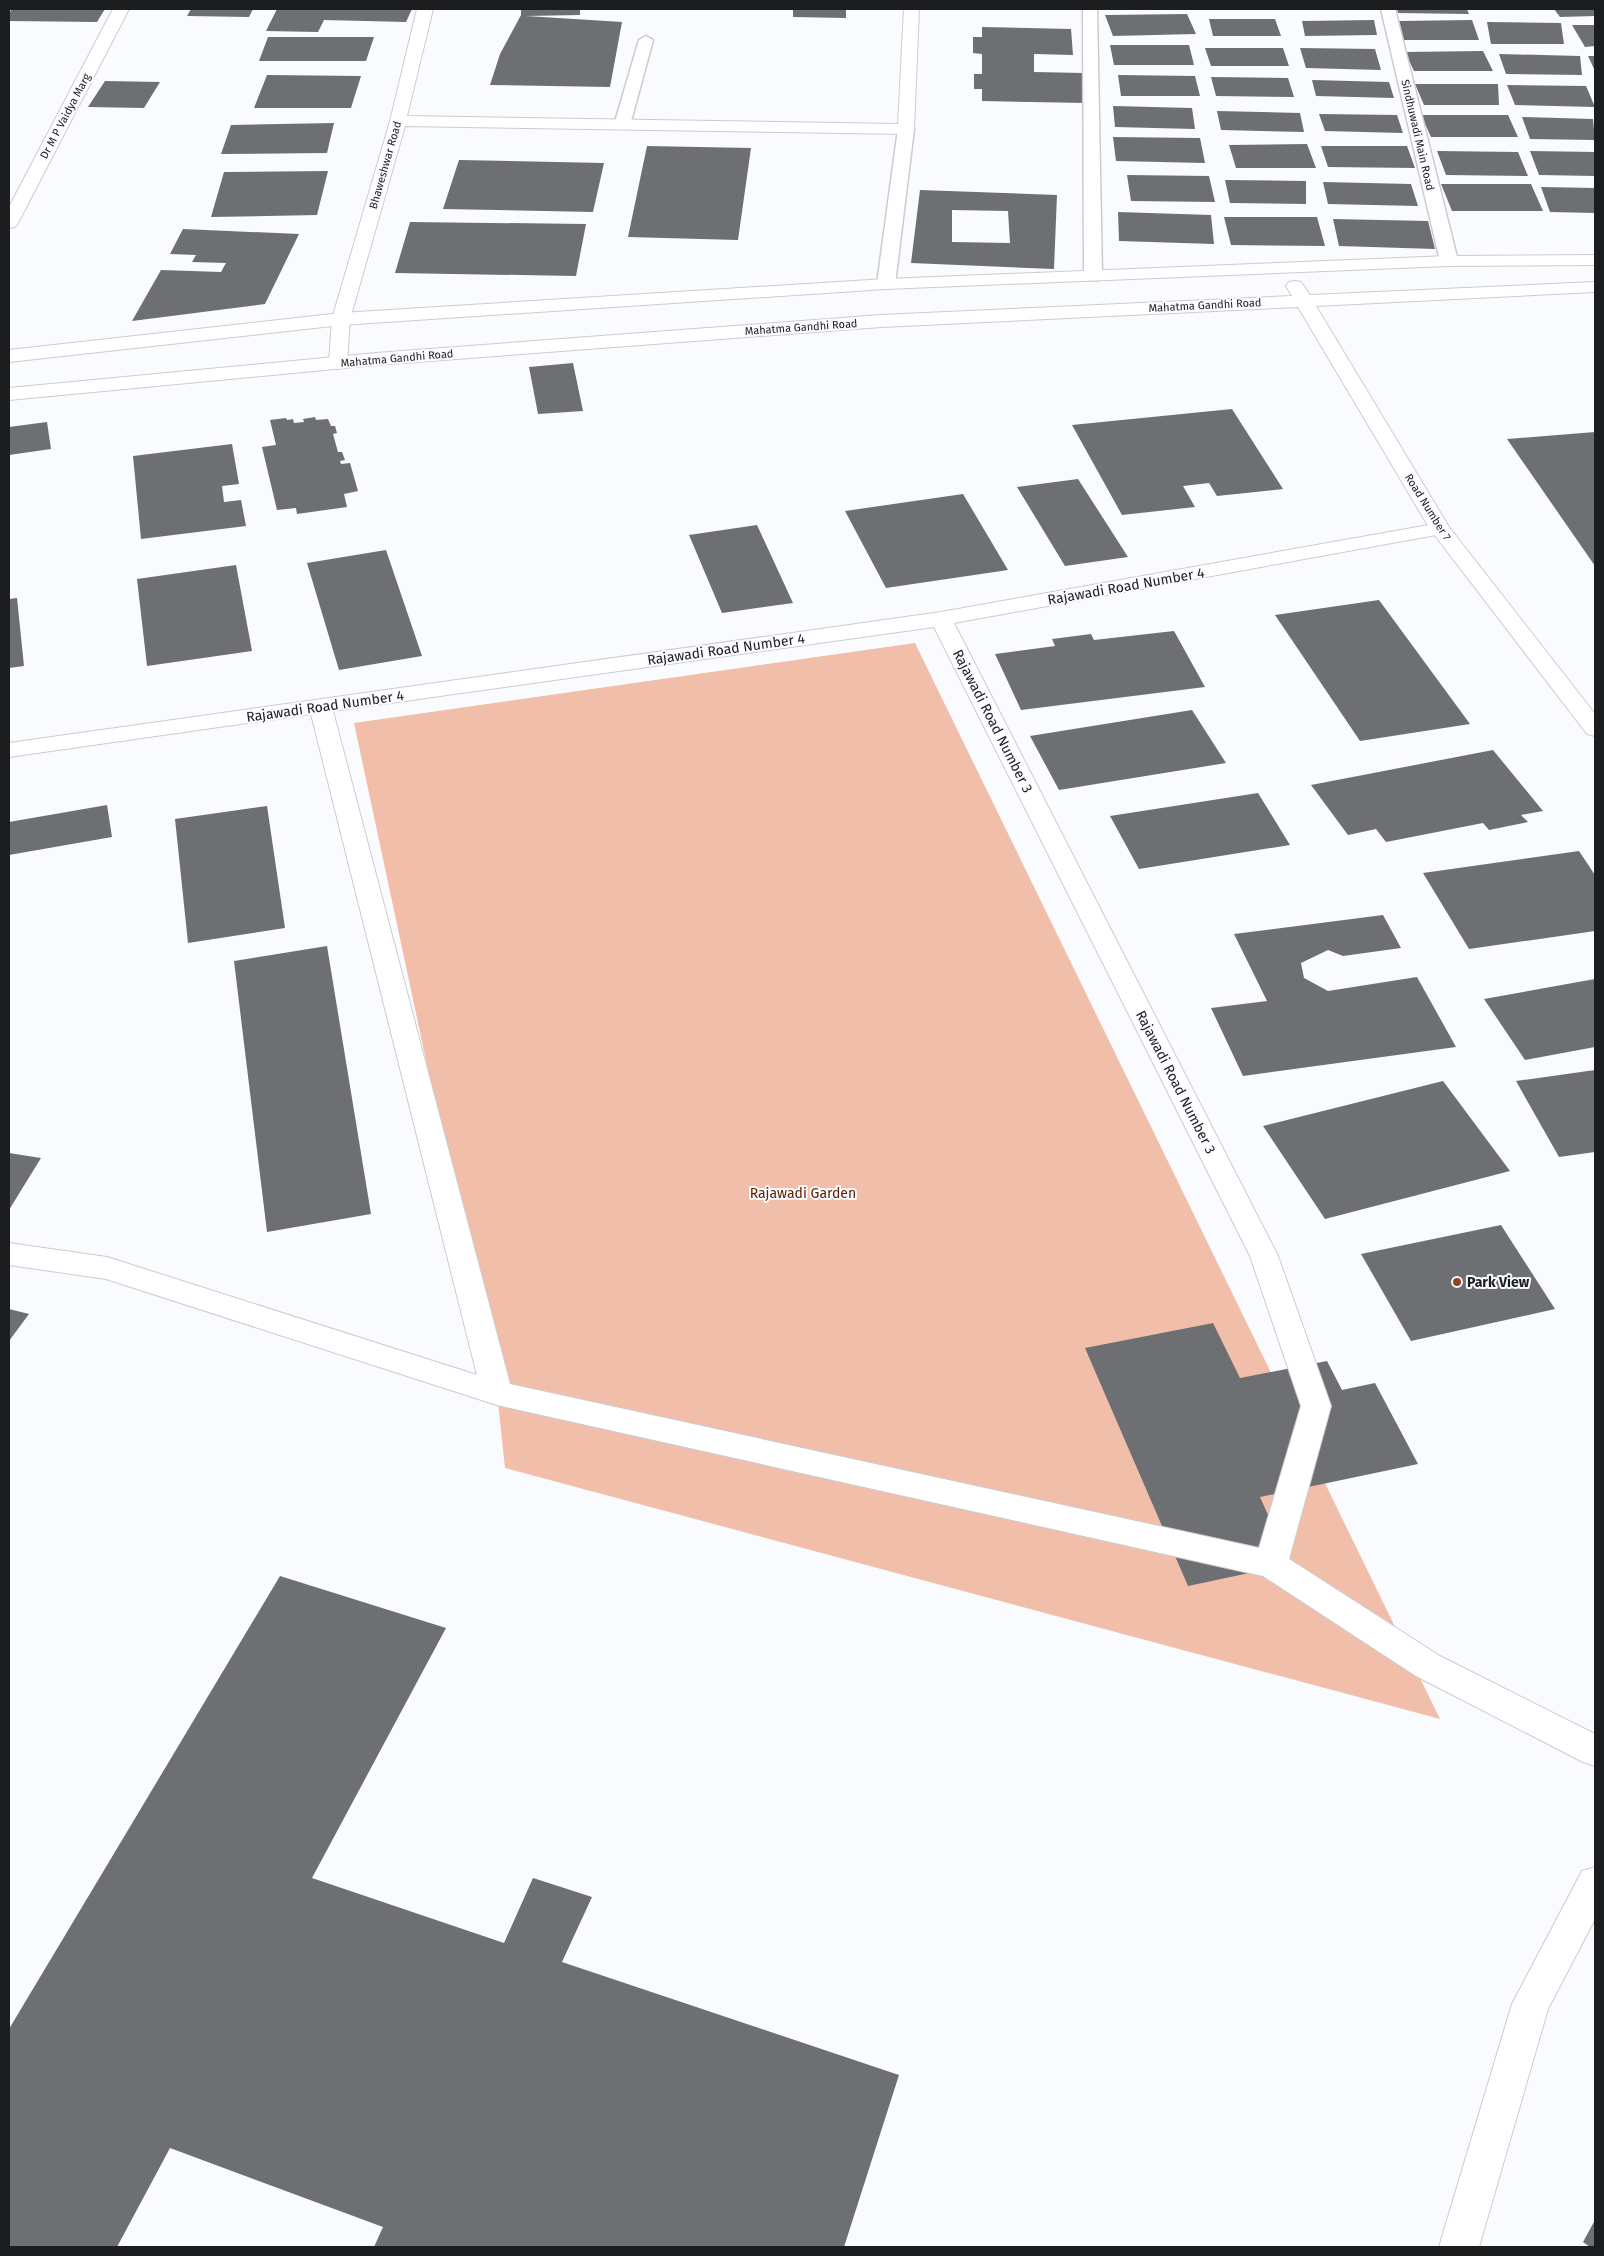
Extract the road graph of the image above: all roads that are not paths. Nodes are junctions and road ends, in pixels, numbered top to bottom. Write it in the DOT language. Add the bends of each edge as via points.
graph roads {
  1 [pos="121,9"];
  2 [pos="425,9"];
  3 [pos="912,9"];
  4 [pos="1090,9"];
  5 [pos="1388,9"];
  6 [pos="646,40"];
  7 [pos="398,121"];
  8 [pos="622,125"];
  9 [pos="906,129"];
  10 [pos="9,223"];
  11 [pos="1595,260"];
  12 [pos="1449,261"];
  13 [pos="1286,268"];
  14 [pos="1093,276"];
  15 [pos="886,284"];
  16 [pos="1595,287"];
  17 [pos="1303,300"];
  18 [pos="341,319"];
  19 [pos="67,350"];
  20 [pos="9,356"];
  21 [pos="338,363"];
  22 [pos="66,388"];
  23 [pos="9,394"];
  24 [pos="1440,529"];
  25 [pos="941,619"];
  26 [pos="320,706"];
  27 [pos="1595,729"];
  28 [pos="9,750"];
  29 [pos="9,1254"];
  30 [pos="497,1393"];
  31 [pos="1271,1564"];
  32 [pos="1595,1751"];
  33 [pos="1595,1883"];
  34 [pos="1459,2247"];
  1 -- 10 [label="street, Dr M P Vaidya Marg"];
  2 -- 7 [label="street, Bhaweshwar Road"];
  3 -- 9 [label="street"];
  4 -- 14 [label="lane"];
  5 -- 12 [label="lane, Sindhuwadi Main Road"];
  6 -- 8 [label="lane"];
  7 -- 8 [label="street"];
  7 -- 18 [label="street, Bhaweshwar Road"];
  8 -- 9 [label="street"];
  9 -- 15 [label="lane"];
  11 -- 12 [label="street"];
  12 -- 13 [label="street"];
  13 -- 14 [label="street"];
  13 -- 17 [label="street, Road Number 7"];
  14 -- 15 [label="street"];
  15 -- 18 [label="street"];
  16 -- 17 [label="street, Mahatma Gandhi Road"];
  17 -- 21 [label="street, Mahatma Gandhi Road" via="881,321"];
  17 -- 24 [label="street, Road Number 7"];
  18 -- 19 [label="street"];
  18 -- 21 [label="street, Bhaweshwar Road"];
  19 -- 20 [label="street"];
  19 -- 22 [label="street"];
  21 -- 22 [label="street, Mahatma Gandhi Road"];
  22 -- 23 [label="street, Mahatma Gandhi Road"];
  24 -- 25 [label="street, Rajawadi Road Number 4"];
  24 -- 27 [label="street, Road Number 7"];
  25 -- 26 [label="street, Rajawadi Road Number 4"];
  25 -- 31 [label="street, Rajawadi Road Number 3" via="1264,1256 1316,1406"];
  26 -- 28 [label="street, Rajawadi Road Number 4"];
  26 -- 30 [label="street"];
  29 -- 30 [label="street" via="107,1268"];
  30 -- 31 [label="street"];
  31 -- 32 [label="street" via="1428,1666"];
  33 -- 34 [label="street" via="1531,2004"];
}
